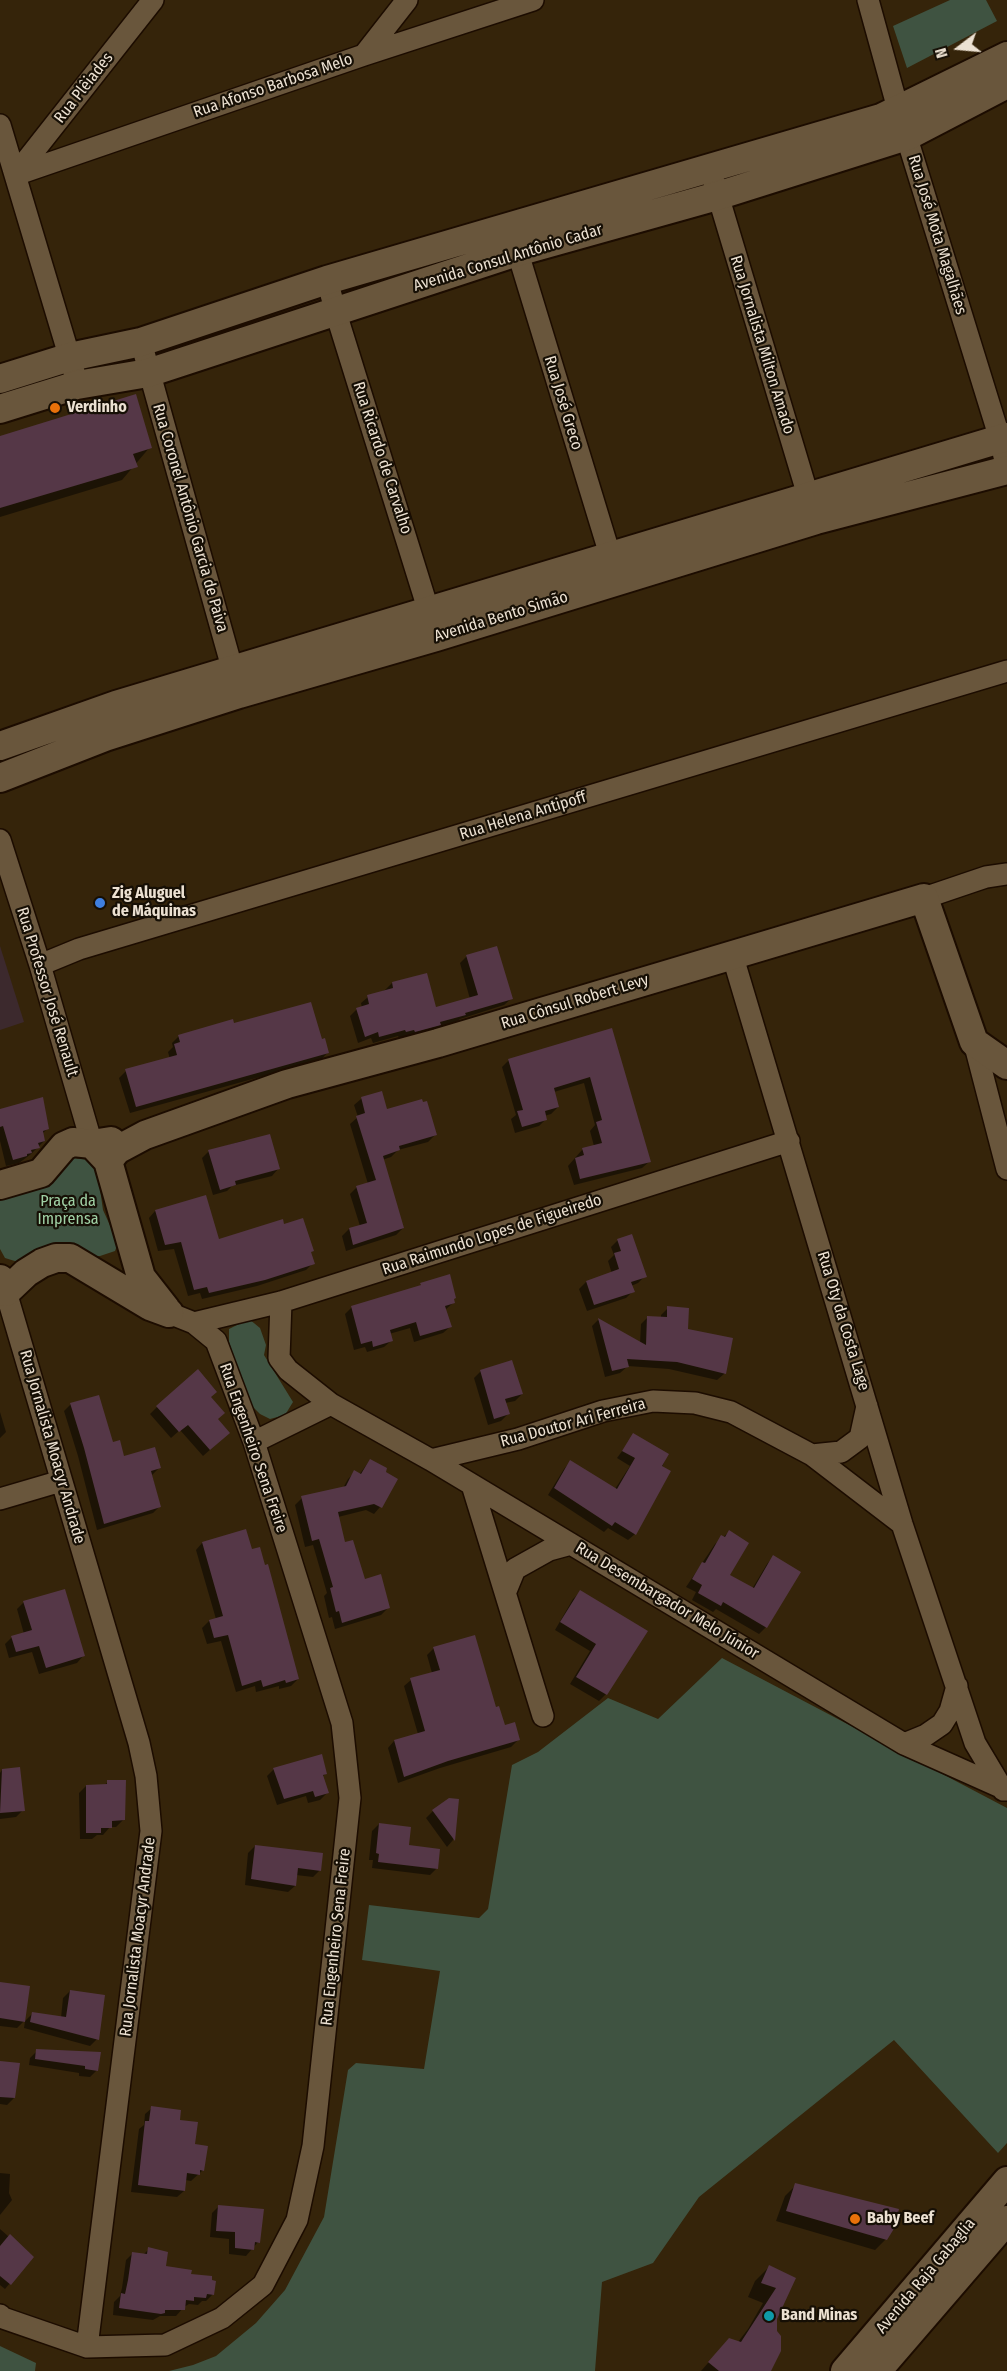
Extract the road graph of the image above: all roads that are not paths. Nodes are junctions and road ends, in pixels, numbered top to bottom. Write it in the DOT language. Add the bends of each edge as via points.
graph roads {
  1 [pos="153,0"];
  2 [pos="407,0"];
  3 [pos="533,0"];
  4 [pos="868,0"];
  5 [pos="364,55"];
  6 [pos="1007,56"];
  7 [pos="1007,84"];
  8 [pos="898,109"];
  9 [pos="0,125"];
  10 [pos="907,136"];
  11 [pos="710,169"];
  12 [pos="15,175"];
  13 [pos="717,196"];
  14 [pos="514,238"];
  15 [pos="327,280"];
  16 [pos="336,313"];
  17 [pos="141,342"];
  18 [pos="70,357"];
  19 [pos="148,373"];
  20 [pos="0,379"];
  21 [pos="77,385"];
  22 [pos="0,409"];
  23 [pos="1004,438"];
  24 [pos="1007,470"];
  25 [pos="812,509"];
  26 [pos="614,569"];
  27 [pos="433,624"];
  28 [pos="1007,671"];
  29 [pos="236,682"];
  30 [pos="0,746"];
  31 [pos="0,778"];
  32 [pos="0,840"];
  33 [pos="1007,874"];
  34 [pos="924,898"];
  35 [pos="732,954"];
  36 [pos="40,965"];
  37 [pos="974,1042"];
  38 [pos="1007,1065"];
  39 [pos="789,1141"];
  40 [pos="100,1152"];
  41 [pos="1006,1157"];
  42 [pos="0,1185"];
  43 [pos="132,1248"];
  44 [pos="93,1271"];
  45 [pos="6,1281"];
  46 [pos="281,1302"];
  47 [pos="182,1318"];
  48 [pos="331,1404"];
  49 [pos="867,1404"];
  50 [pos="254,1442"];
  51 [pos="812,1455"];
  52 [pos="431,1460"];
  53 [pos="61,1481"];
  54 [pos="472,1485"];
  55 [pos="0,1499"];
  56 [pos="902,1524"];
  57 [pos="571,1544"];
  58 [pos="506,1591"];
  59 [pos="957,1686"];
  60 [pos="543,1716"];
  61 [pos="904,1744"];
  62 [pos="1005,1790"];
  63 [pos="1007,2181"];
  64 [pos="1007,2220"];
  65 [pos="0,2315"];
  66 [pos="87,2347"];
  67 [pos="845,2371"];
  68 [pos="877,2371"];
  1 -- 12 [label="street, Rua Plêiades"];
  2 -- 5 [label="street"];
  3 -- 5 [label="street, Rua Afonso Barbosa Melo"];
  4 -- 8 [label="street, Rua José Mota Magalhães"];
  5 -- 12 [label="street, Rua Afonso Barbosa Melo"];
  6 -- 8 [label="street, Avenida Consul Antônio Cadar"];
  7 -- 10 [label="street, Avenida Consul Antônio Cadar"];
  8 -- 10 [label="street, Rua José Mota Magalhães"];
  8 -- 11 [label="street, Avenida Consul Antônio Cadar"];
  9 -- 12 [label="street"];
  10 -- 13 [label="street, Avenida Consul Antônio Cadar"];
  10 -- 23 [label="street, Rua José Mota Magalhães"];
  11 -- 13 [label="street, Rua Jornalista Milton Amado"];
  11 -- 14 [label="street, Avenida Consul Antônio Cadar"];
  12 -- 18 [label="street"];
  13 -- 14 [label="street, Avenida Consul Antônio Cadar"];
  13 -- 25 [label="street, Rua Jornalista Milton Amado"];
  14 -- 15 [label="street, Avenida Consul Antônio Cadar"];
  14 -- 16 [label="street, Avenida Consul Antônio Cadar"];
  14 -- 26 [label="street, Rua José Greco"];
  15 -- 16 [label="street, Rua Ricardo de Carvalho"];
  15 -- 17 [label="street, Avenida Consul Antônio Cadar"];
  16 -- 19 [label="street, Avenida Consul Antônio Cadar"];
  16 -- 27 [label="street, Rua Ricardo de Carvalho"];
  17 -- 18 [label="street, Avenida Consul Antônio Cadar"];
  17 -- 19 [label="street, Rua Coronel Antônio Garcia de Paiva"];
  18 -- 20 [label="street, Avenida Consul Antônio Cadar"];
  18 -- 21 [label="street"];
  19 -- 21 [label="street, Avenida Consul Antônio Cadar"];
  19 -- 29 [label="street, Rua Coronel Antônio Garcia de Paiva"];
  21 -- 22 [label="street, Avenida Consul Antônio Cadar"];
  23 -- 24 [label="street, Rua José Mota Magalhães"];
  23 -- 25 [label="street, Avenida Bento Simão"];
  24 -- 25 [label="street, Avenida Bento Simão"];
  25 -- 26 [label="street, Avenida Bento Simão"];
  26 -- 27 [label="street, Avenida Bento Simão"];
  27 -- 29 [label="street, Avenida Bento Simão"];
  28 -- 36 [label="street, Rua Helena Antipoff" via="79,949"];
  29 -- 30 [label="street, Avenida Bento Simão" via="116,705"];
  29 -- 31 [label="street, Avenida Bento Simão"];
  32 -- 36 [label="street, Rua Professor José Renault"];
  33 -- 34 [label="street, Rua Cônsul Robert Levy"];
  34 -- 35 [label="street, Rua Cônsul Robert Levy"];
  34 -- 37 [label="street"];
  35 -- 39 [label="street, Rua Oty da Costa Lage"];
  35 -- 40 [label="street, Rua Cônsul Robert Levy" via="287,1084 145,1135 117,1150"];
  36 -- 40 [label="street, Rua Professor José Renault"];
  37 -- 38 [label="street"];
  37 -- 41 [label="street"];
  39 -- 46 [label="street, Rua Raimundo Lopes de Figueiredo"];
  39 -- 49 [label="street, Rua Oty da Costa Lage"];
  40 -- 42 [label="street" via="73,1142 64,1146 41,1173"];
  40 -- 43 [label="street"];
  43 -- 44 [label="street" via="109,1268"];
  43 -- 47 [label="street" via="141,1277"];
  44 -- 45 [label="street" via="70,1258 56,1258"];
  44 -- 47 [label="street" via="150,1306"];
  45 -- 53 [label="street, Rua Jornalista Moacyr Andrade"];
  46 -- 47 [label="street, Rua Raimundo Lopes de Figueiredo"];
  46 -- 48 [label="street, Rua Desembargador Melo Júnior" via="279,1358 288,1370"];
  47 -- 50 [label="street, Rua Engenheiro Sena Freire" via="216,1341"];
  48 -- 50 [label="street"];
  48 -- 52 [label="street, Rua Desembargador Melo Júnior"];
  49 -- 51 [label="street" via="860,1438 841,1452"];
  49 -- 56 [label="street, Rua Oty da Costa Lage"];
  50 -- 66 [label="street, Rua Engenheiro Sena Freire" via="342,1723 350,1798 313,2146 297,2220 263,2286 222,2318 165,2345"];
  51 -- 52 [label="street, Rua Doutor Ari Ferreira" via="731,1412 695,1403 653,1401"];
  51 -- 56 [label="street, Rua Doutor Ari Ferreira"];
  52 -- 54 [label="street, Rua Desembargador Melo Júnior"];
  53 -- 55 [label="street"];
  53 -- 66 [label="street, Rua Jornalista Moacyr Andrade" via="139,1743 151,1831"];
  54 -- 57 [label="street, Rua Desembargador Melo Júnior"];
  54 -- 58 [label="street"];
  56 -- 59 [label="street, Rua Oty da Costa Lage"];
  57 -- 58 [label="street" via="549,1550 515,1569"];
  57 -- 61 [label="street, Rua Desembargador Melo Júnior"];
  58 -- 60 [label="street"];
  59 -- 61 [label="street" via="942,1724"];
  59 -- 62 [label="street, Rua Oty da Costa Lage" via="975,1743"];
  61 -- 62 [label="street, Rua Desembargador Melo Júnior"];
  63 -- 67 [label="street, Avenida Raja Gabaglia"];
  64 -- 68 [label="street, Avenida Raja Gabaglia"];
  65 -- 66 [label="street, Rua Engenheiro Sena Freire"];
}
